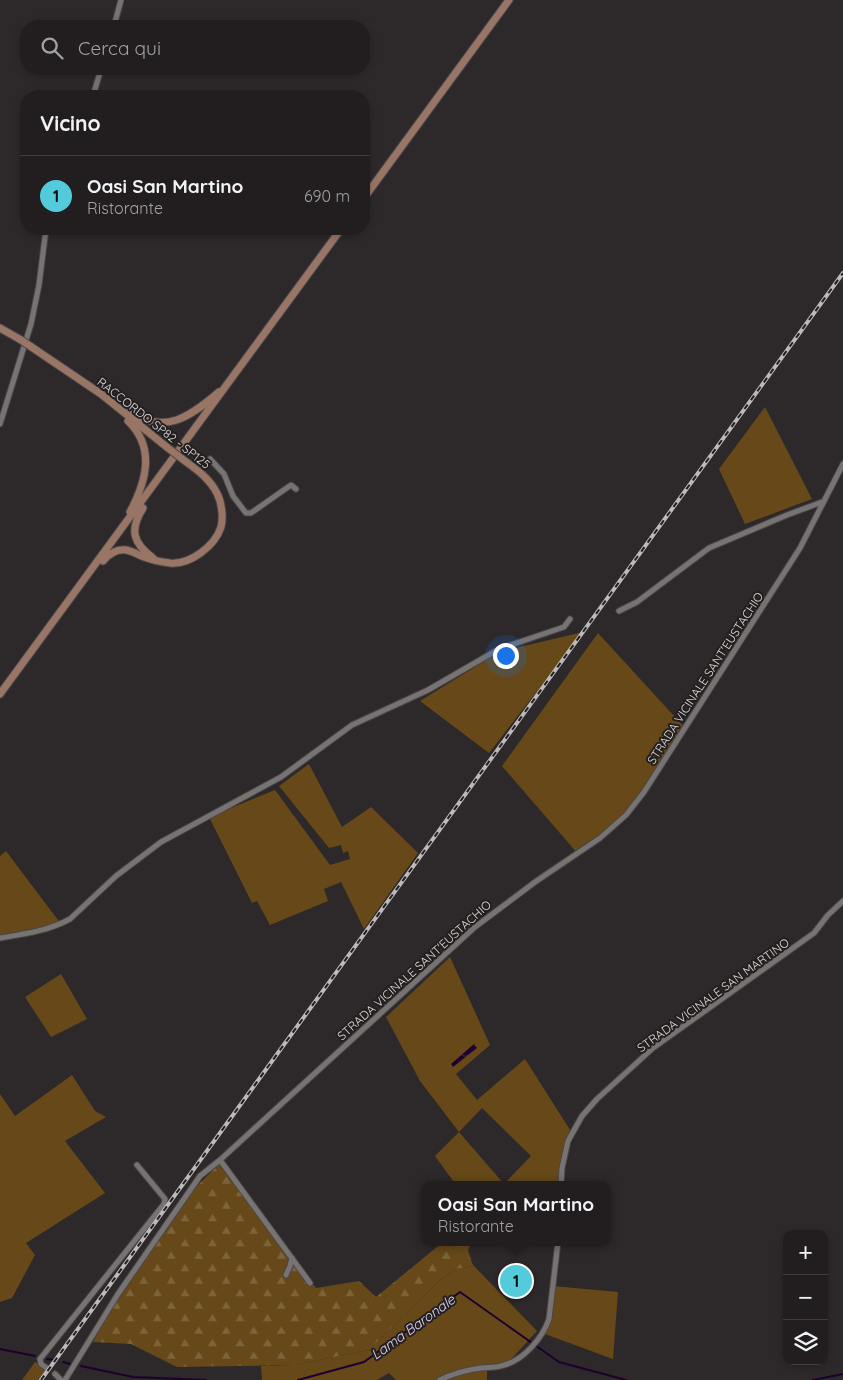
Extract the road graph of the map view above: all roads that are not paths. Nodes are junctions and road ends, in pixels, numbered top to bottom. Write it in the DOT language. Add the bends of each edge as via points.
graph roads {
  1 [pos="121,0"];
  2 [pos="510,0"];
  3 [pos="116,20"];
  4 [pos="100,75"];
  5 [pos="95,90"];
  6 [pos="370,190"];
  7 [pos="45,235"];
  8 [pos="337,235"];
  9 [pos="0,328"];
  10 [pos="228,384"];
  11 [pos="107,399"];
  12 [pos="0,424"];
  13 [pos="210,459"];
  14 [pos="843,464"];
  15 [pos="164,471"];
  16 [pos="296,488"];
  17 [pos="822,502"];
  18 [pos="120,532"];
  19 [pos="156,559"];
  20 [pos="81,584"];
  21 [pos="619,611"];
  22 [pos="570,619"];
  23 [pos="0,694"];
  24 [pos="843,901"];
  25 [pos="0,938"];
  26 [pos="220,1160"];
  27 [pos="137,1165"];
  28 [pos="561,1181"];
  29 [pos="558,1246"];
  30 [pos="292,1257"];
  31 [pos="286,1276"];
  32 [pos="310,1283"];
  33 [pos="48,1369"];
  34 [pos="55,1374"];
  35 [pos="63,1380"];
  36 [pos="440,1380"];
  1 -- 3 [label="street"];
  2 -- 6 [label="main road"];
  4 -- 5 [label="street"];
  7 -- 12 [label="street" via="31,324"];
  8 -- 10 [label="main road"];
  9 -- 11 [label="main road, RACCORDO SP82 - SP125, bridge"];
  10 -- 11 [label="main road" via="194,413 161,423 150,423"];
  10 -- 15 [label="main road"];
  11 -- 18 [label="main road" via="134,427 143,444 146,473"];
  11 -- 19 [label="main road, RACCORDO SP82 - SP125, bridge" via="205,477 215,489 222,509 221,526 213,541 194,557 174,564"];
  13 -- 16 [label="street" via="224,474 233,496 246,513 251,513 291,486"];
  14 -- 17 [label="street, STRADA VICINALE SANT'EUSTACHIO"];
  15 -- 18 [label="main road"];
  15 -- 19 [label="main road" via="134,527 141,548"];
  17 -- 21 [label="street" via="709,548 637,602"];
  17 -- 26 [label="street, STRADA VICINALE SANT'EUSTACHIO" via="800,548 644,792 626,815 594,843 476,927"];
  18 -- 20 [label="main road"];
  19 -- 20 [label="main road, RACCORDO SP82 - SP125" via="119,551 106,557"];
  20 -- 23 [label="main road"];
  22 -- 25 [label="street" via="564,627 499,649 428,690 352,726 281,777 161,842 116,876 70,919 38,931"];
  24 -- 28 [label="street, STRADA VICINALE SAN MARTINO" via="814,933 653,1048 597,1099 582,1116 568,1141"];
  26 -- 30 [label="street"];
  26 -- 35 [label="street, STRADA VICINALE SANT'EUSTACHIO" via="200,1176"];
  27 -- 33 [label="street" via="165,1199 164,1204 40,1359"];
  29 -- 36 [label="street" via="549,1318 533,1344 506,1365 455,1372"];
  30 -- 31 [label="street"];
  30 -- 32 [label="street"];
  34 -- 35 [label="street"];
}
